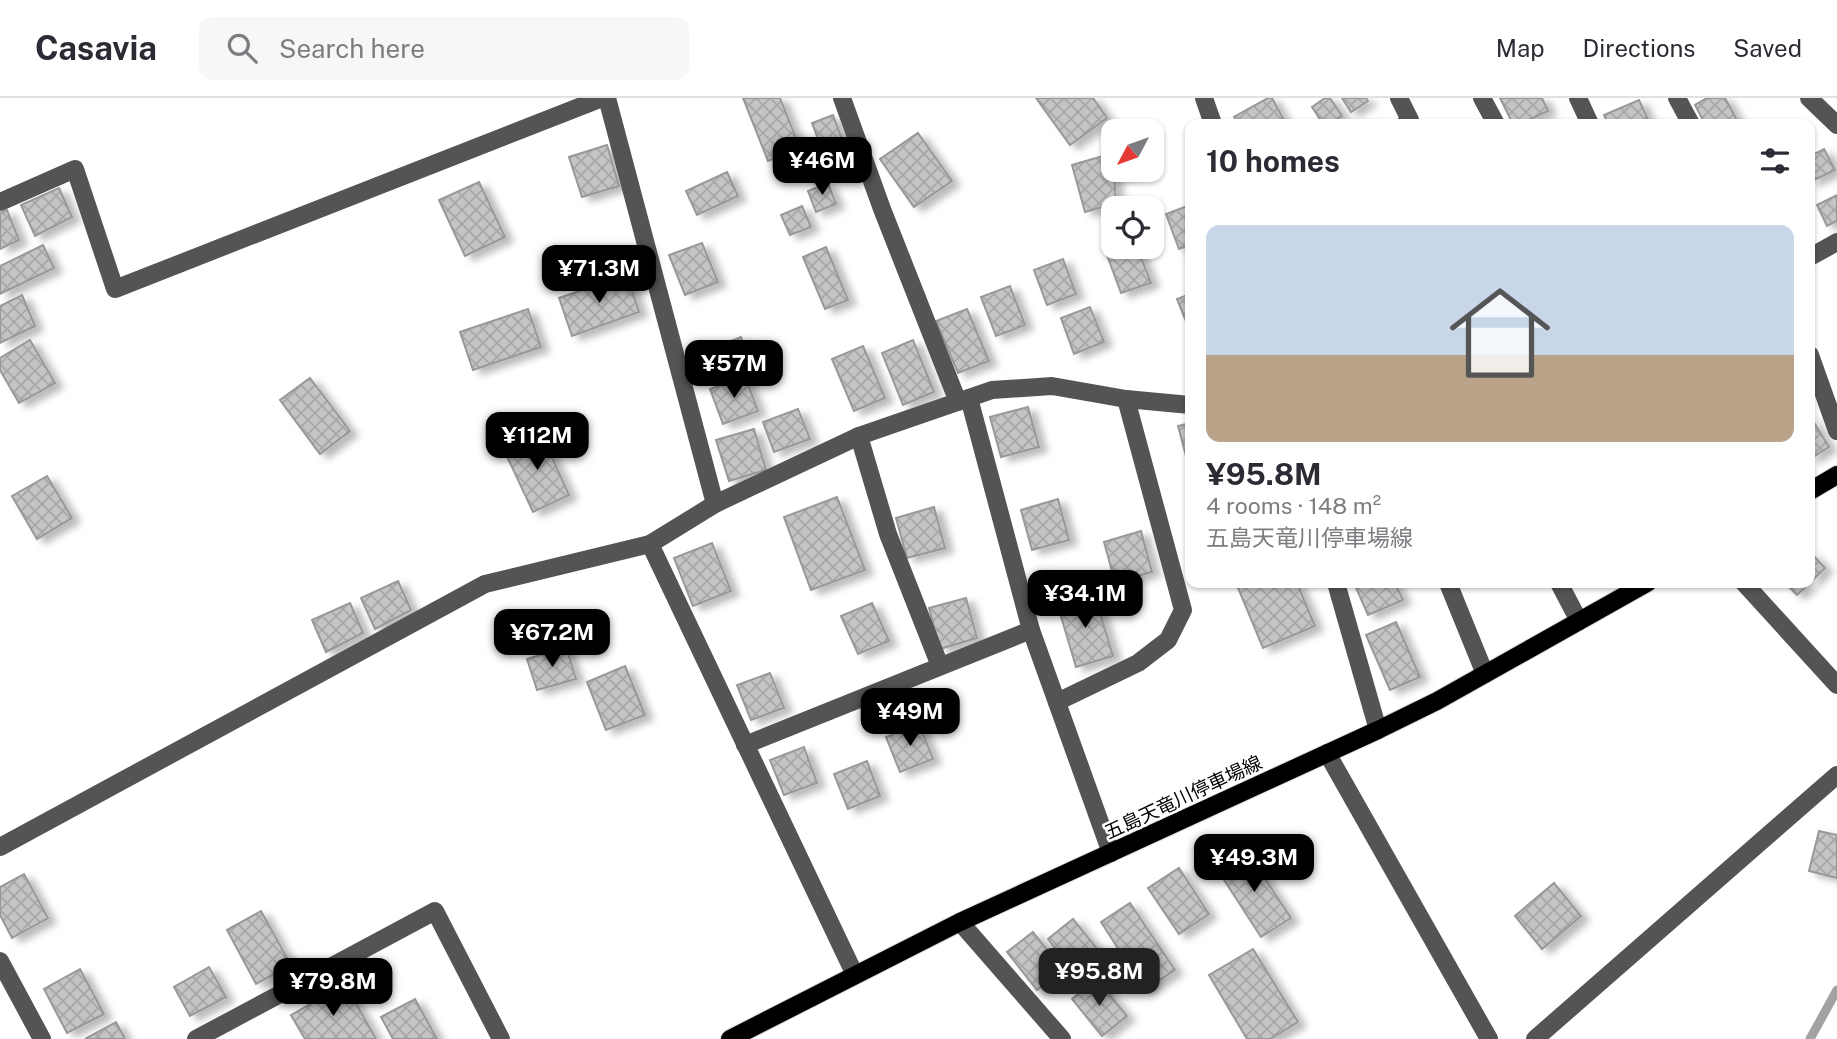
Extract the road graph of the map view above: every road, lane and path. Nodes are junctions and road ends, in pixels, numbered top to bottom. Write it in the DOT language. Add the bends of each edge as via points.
graph roads {
  1 [pos="601,98"];
  2 [pos="607,98"];
  3 [pos="842,98"];
  4 [pos="1205,98"];
  5 [pos="1399,98"];
  6 [pos="1482,98"];
  7 [pos="1577,98"];
  8 [pos="1677,98"];
  9 [pos="1809,98"];
  10 [pos="1211,119"];
  11 [pos="1410,119"];
  12 [pos="1493,119"];
  13 [pos="1588,119"];
  14 [pos="1688,119"];
  15 [pos="1837,125"];
  16 [pos="0,202"];
  17 [pos="1837,242"];
  18 [pos="1815,254"];
  19 [pos="1815,369"];
  20 [pos="1126,399"];
  21 [pos="963,400"];
  22 [pos="1185,405"];
  23 [pos="1837,431"];
  24 [pos="859,436"];
  25 [pos="1837,475"];
  26 [pos="1815,488"];
  27 [pos="715,504"];
  28 [pos="650,544"];
  29 [pos="1337,588"];
  30 [pos="1450,588"];
  31 [pos="1562,588"];
  32 [pos="1638,588"];
  33 [pos="1749,588"];
  34 [pos="1579,621"];
  35 [pos="1031,630"];
  36 [pos="940,666"];
  37 [pos="1485,674"];
  38 [pos="1837,685"];
  39 [pos="1057,702"];
  40 [pos="1378,730"];
  41 [pos="745,745"];
  42 [pos="1327,753"];
  43 [pos="1837,775"];
  44 [pos="0,847"];
  45 [pos="1111,853"];
  46 [pos="960,922"];
  47 [pos="0,961"];
  48 [pos="855,975"];
  49 [pos="42,1039"];
  50 [pos="196,1039"];
  51 [pos="501,1039"];
  52 [pos="730,1039"];
  53 [pos="1062,1039"];
  54 [pos="1489,1039"];
  55 [pos="1535,1039"];
  1 -- 16 [label="street" via="115,289 75,169"];
  2 -- 27 [label="street"];
  3 -- 21 [label="street" via="882,209"];
  4 -- 10 [label="street"];
  5 -- 11 [label="street"];
  6 -- 12 [label="street"];
  7 -- 13 [label="street"];
  8 -- 14 [label="street"];
  9 -- 15 [label="street"];
  17 -- 18 [label="street"];
  19 -- 23 [label="street"];
  20 -- 21 [label="street" via="1052,386 992,390"];
  20 -- 22 [label="street"];
  20 -- 39 [label="street" via="1183,610 1168,640 1138,663"];
  21 -- 24 [label="street"];
  21 -- 35 [label="street"];
  24 -- 27 [label="street"];
  24 -- 36 [label="street" via="888,534"];
  25 -- 26 [label="main road"];
  27 -- 28 [label="street"];
  28 -- 41 [label="street"];
  28 -- 44 [label="street" via="485,584"];
  29 -- 40 [label="street"];
  30 -- 37 [label="street"];
  31 -- 34 [label="street"];
  32 -- 34 [label="main road, 五島天竜川停車場線"];
  33 -- 38 [label="street"];
  34 -- 37 [label="main road, 五島天竜川停車場線"];
  35 -- 36 [label="street"];
  35 -- 39 [label="street"];
  36 -- 41 [label="street"];
  37 -- 40 [label="main road, 五島天竜川停車場線"];
  39 -- 45 [label="street"];
  40 -- 42 [label="main road, 五島天竜川停車場線"];
  41 -- 48 [label="street"];
  42 -- 45 [label="main road, 五島天竜川停車場線"];
  42 -- 54 [label="street"];
  43 -- 55 [label="street"];
  45 -- 46 [label="main road, 五島天竜川停車場線"];
  46 -- 48 [label="main road, 五島天竜川停車場線"];
  46 -- 53 [label="street"];
  47 -- 49 [label="street"];
  48 -- 52 [label="main road, 五島天竜川停車場線"];
  50 -- 51 [label="street" via="435,911"];
}
